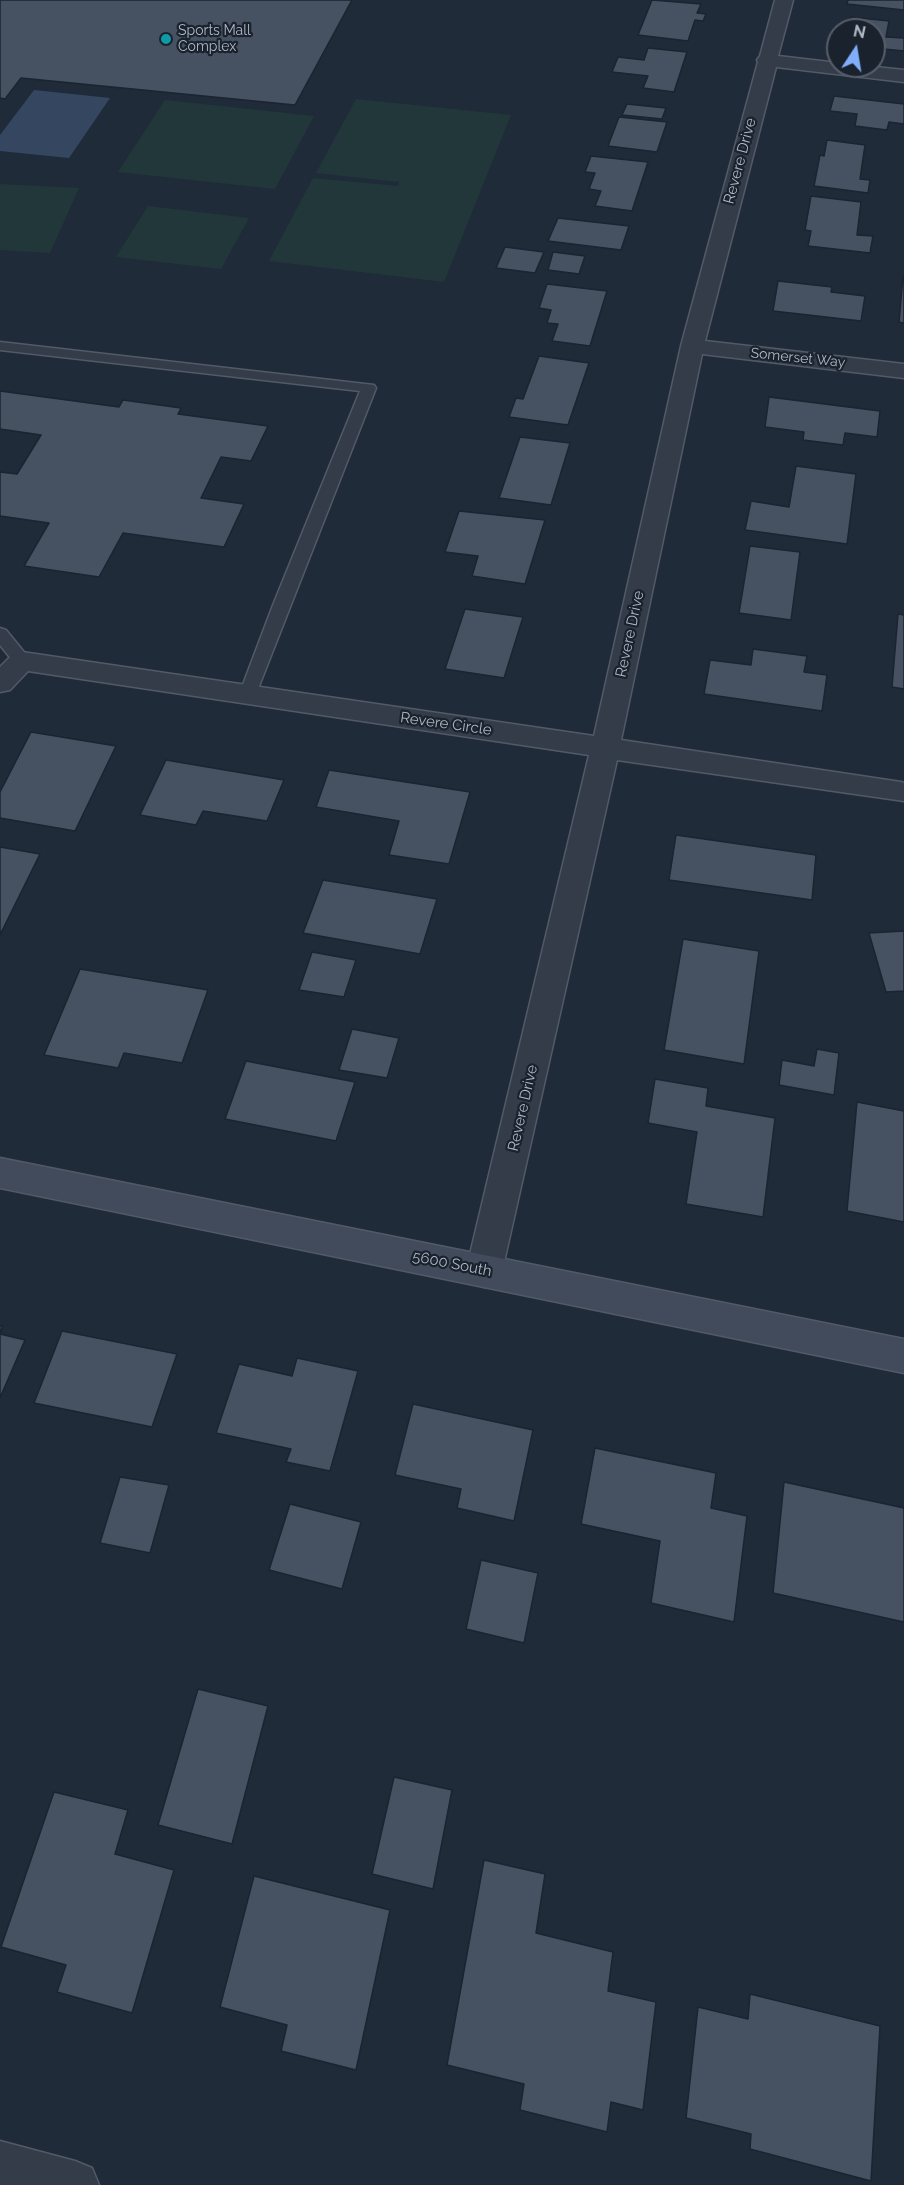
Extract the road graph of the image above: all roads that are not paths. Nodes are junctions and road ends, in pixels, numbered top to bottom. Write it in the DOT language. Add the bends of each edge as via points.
graph roads {
  1 [pos="784,0"];
  2 [pos="766,60"];
  3 [pos="904,76"];
  4 [pos="0,346"];
  5 [pos="692,346"];
  6 [pos="904,371"];
  7 [pos="0,634"];
  8 [pos="22,661"];
  9 [pos="0,683"];
  10 [pos="248,695"];
  11 [pos="604,748"];
  12 [pos="901,792"];
  13 [pos="0,1173"];
  14 [pos="484,1271"];
  15 [pos="904,1356"];
  16 [pos="0,2165"];
  17 [pos="75,2185"];
  1 -- 2 [label="street, Revere Drive"];
  2 -- 3 [label="street"];
  2 -- 5 [label="street, Revere Drive"];
  4 -- 10 [label="lane" via="369,388"];
  5 -- 6 [label="street, Somerset Way"];
  5 -- 11 [label="street, Revere Drive"];
  7 -- 8 [label="lane"];
  8 -- 9 [label="street"];
  8 -- 10 [label="street, Revere Circle"];
  10 -- 11 [label="street, Revere Circle"];
  11 -- 12 [label="street, Revere Circle"];
  11 -- 14 [label="street, Revere Drive"];
  13 -- 14 [label="main road, 5600 South"];
  14 -- 15 [label="main road, 5600 South"];
  16 -- 17 [label="street"];
}
